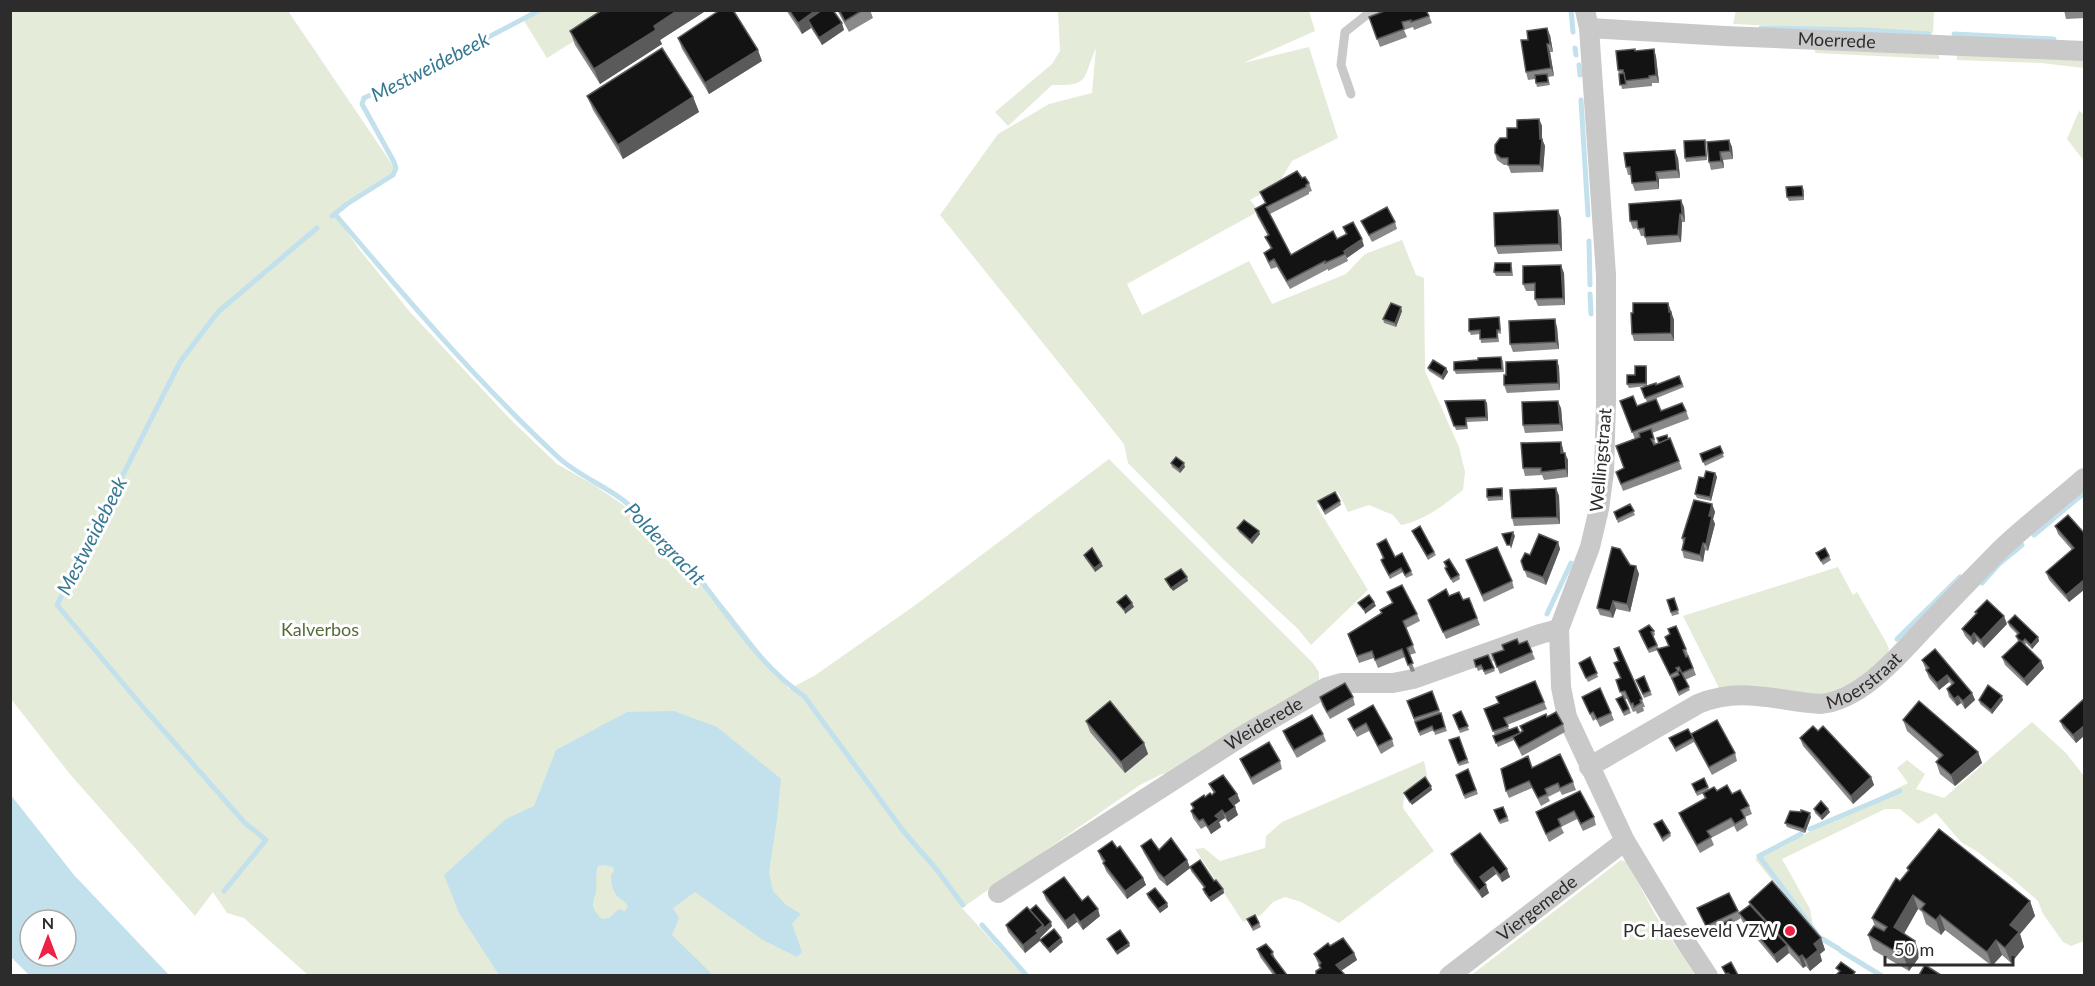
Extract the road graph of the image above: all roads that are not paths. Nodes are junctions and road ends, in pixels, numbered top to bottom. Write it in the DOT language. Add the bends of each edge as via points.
graph roads {
  1 [pos="1377,10"];
  2 [pos="1587,19"];
  3 [pos="2085,51"];
  4 [pos="1351,94"];
  5 [pos="2085,478"];
  6 [pos="1559,629"];
  7 [pos="1589,767"];
  8 [pos="1625,841"];
  9 [pos="998,893"];
  10 [pos="1449,975"];
  11 [pos="1707,975"];
  1 -- 4 [label="lane" via="1345,33 1341,66"];
  2 -- 3 [label="street, Moerrede" via="1725,36"];
  2 -- 6 [label="street, Wellingstraat" via="1606,275 1604,472 1590,547"];
  5 -- 7 [label="street, Moerstraat" via="2003,548 1892,663 1845,697 1820,704 1741,694 1715,696"];
  6 -- 7 [label="street, Wellingstraat" via="1561,687 1567,717"];
  6 -- 9 [label="street, Weiderede" via="1413,679 1327,687 1244,735"];
  7 -- 8 [label="street, Wellingstraat"];
  8 -- 10 [label="street, Viergemede"];
  8 -- 11 [label="street, Wellingstraat"];
}
